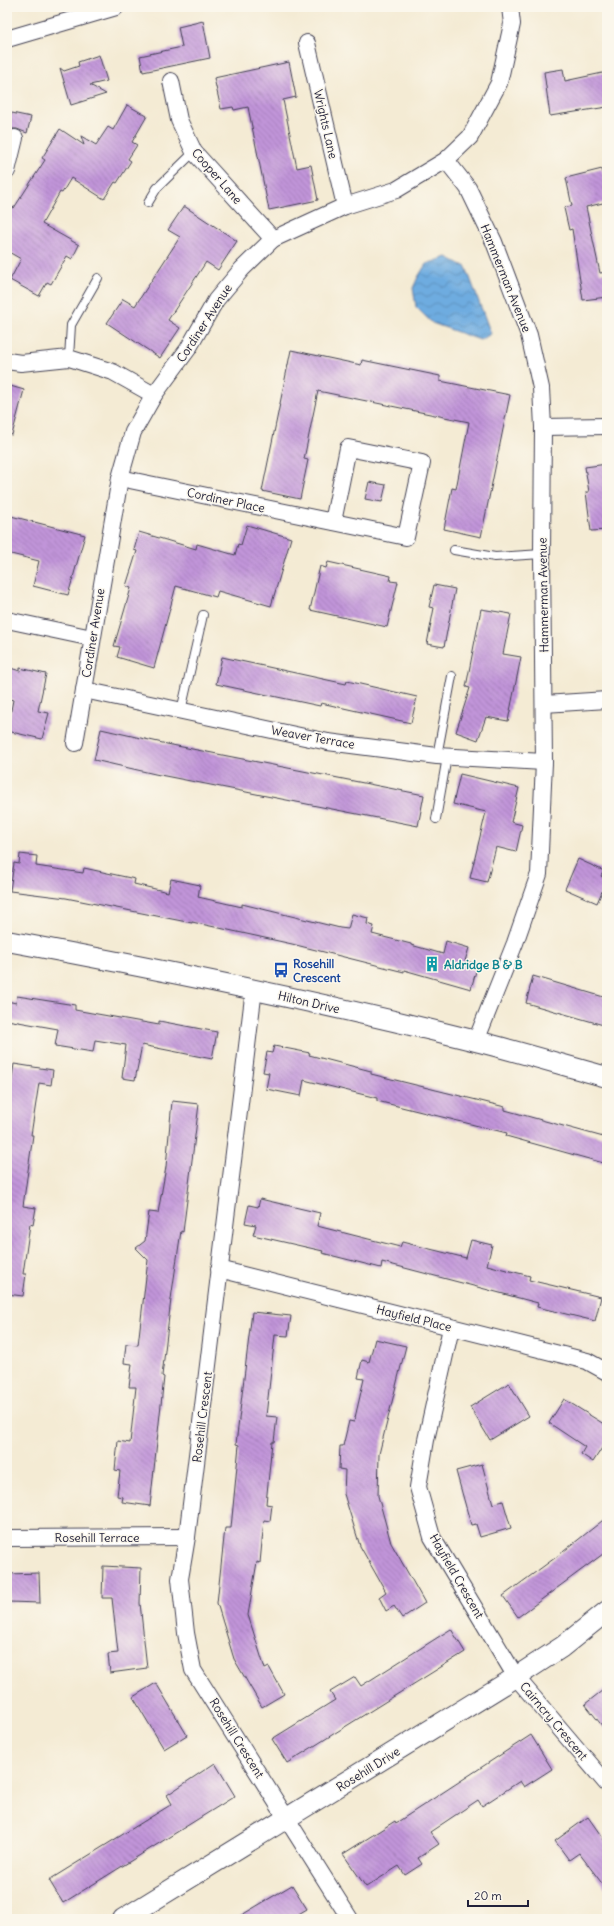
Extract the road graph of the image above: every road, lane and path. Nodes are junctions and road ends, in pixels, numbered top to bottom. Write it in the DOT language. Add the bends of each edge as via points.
graph roads {
  1 [pos="116,7"];
  2 [pos="510,7"];
  3 [pos="7,39"];
  4 [pos="307,43"];
  5 [pos="171,81"];
  6 [pos="15,138"];
  7 [pos="194,152"];
  8 [pos="446,160"];
  9 [pos="7,171"];
  10 [pos="148,203"];
  11 [pos="345,206"];
  12 [pos="273,239"];
  13 [pos="98,278"];
  14 [pos="69,358"];
  15 [pos="7,361"];
  16 [pos="154,395"];
  17 [pos="607,426"];
  18 [pos="543,427"];
  19 [pos="120,478"];
  20 [pos="333,522"];
  21 [pos="454,550"];
  22 [pos="542,554"];
  23 [pos="203,615"];
  24 [pos="7,620"];
  25 [pos="92,638"];
  26 [pos="452,676"];
  27 [pos="84,690"];
  28 [pos="607,700"];
  29 [pos="544,704"];
  30 [pos="181,711"];
  31 [pos="75,743"];
  32 [pos="442,756"];
  33 [pos="544,762"];
  34 [pos="436,819"];
  35 [pos="7,940"];
  36 [pos="254,990"];
  37 [pos="476,1041"];
  38 [pos="607,1077"];
  39 [pos="219,1269"];
  40 [pos="451,1328"];
  41 [pos="607,1372"];
  42 [pos="187,1537"];
  43 [pos="7,1538"];
  44 [pos="607,1611"];
  45 [pos="516,1677"];
  46 [pos="607,1784"];
  47 [pos="288,1818"];
  48 [pos="123,1919"];
  49 [pos="350,1919"];
  1 -- 3 [label="street"];
  2 -- 8 [label="street, Cordiner Avenue" via="512,24 499,83 470,137"];
  4 -- 11 [label="street, Wrights Lane"];
  5 -- 7 [label="street, Cooper Lane" via="179,120"];
  6 -- 9 [label="street"];
  7 -- 10 [label="lane" via="157,188"];
  7 -- 12 [label="street, Cooper Lane"];
  8 -- 11 [label="street, Cordiner Avenue" via="396,190"];
  8 -- 18 [label="street, Hammerman Avenue" via="468,188 494,242 529,335 541,388"];
  11 -- 12 [label="street, Cordiner Avenue"];
  12 -- 16 [label="street, Cordiner Avenue" via="242,269 216,300 188,350"];
  13 -- 14 [label="lane" via="71,325"];
  14 -- 15 [label="street"];
  14 -- 16 [label="street" via="113,372"];
  16 -- 19 [label="street, Cordiner Avenue" via="133,432"];
  17 -- 18 [label="street"];
  18 -- 22 [label="street, Hammerman Avenue"];
  19 -- 20 [label="street, Cordiner Place"];
  19 -- 25 [label="street, Cordiner Avenue"];
  20 -- 20 [label="street, Cordiner Place" via="406,536 422,463 348,448"];
  21 -- 22 [label="lane" via="495,558"];
  22 -- 29 [label="street, Hammerman Avenue"];
  23 -- 30 [label="lane"];
  24 -- 25 [label="street"];
  25 -- 27 [label="street, Cordiner Avenue"];
  26 -- 32 [label="lane"];
  27 -- 30 [label="street, Weaver Terrace"];
  27 -- 31 [label="street, Cordiner Avenue"];
  28 -- 29 [label="street"];
  29 -- 33 [label="street, Hammerman Avenue"];
  30 -- 32 [label="street, Weaver Terrace" via="328,742"];
  32 -- 33 [label="street, Weaver Terrace"];
  32 -- 34 [label="lane"];
  33 -- 37 [label="street, Hammerman Avenue" via="539,874"];
  35 -- 36 [label="street, Hilton Drive"];
  36 -- 37 [label="street, Hilton Drive"];
  36 -- 39 [label="street, Rosehill Crescent"];
  37 -- 38 [label="street, Hilton Drive"];
  39 -- 40 [label="street, Hayfield Place"];
  39 -- 42 [label="street, Rosehill Crescent"];
  40 -- 41 [label="street, Hayfield Place" via="587,1361"];
  40 -- 45 [label="street, Hayfield Crescent" via="418,1487 432,1537"];
  42 -- 43 [label="street, Rosehill Terrace"];
  42 -- 47 [label="street, Rosehill Crescent" via="180,1579 193,1670"];
  44 -- 45 [label="street, Rosehill Drive" via="562,1647"];
  45 -- 46 [label="street, Cairncry Crescent"];
  45 -- 47 [label="street, Rosehill Drive"];
  47 -- 48 [label="street, Rosehill Drive"];
  47 -- 49 [label="street, Rosehill Crescent"];
}
